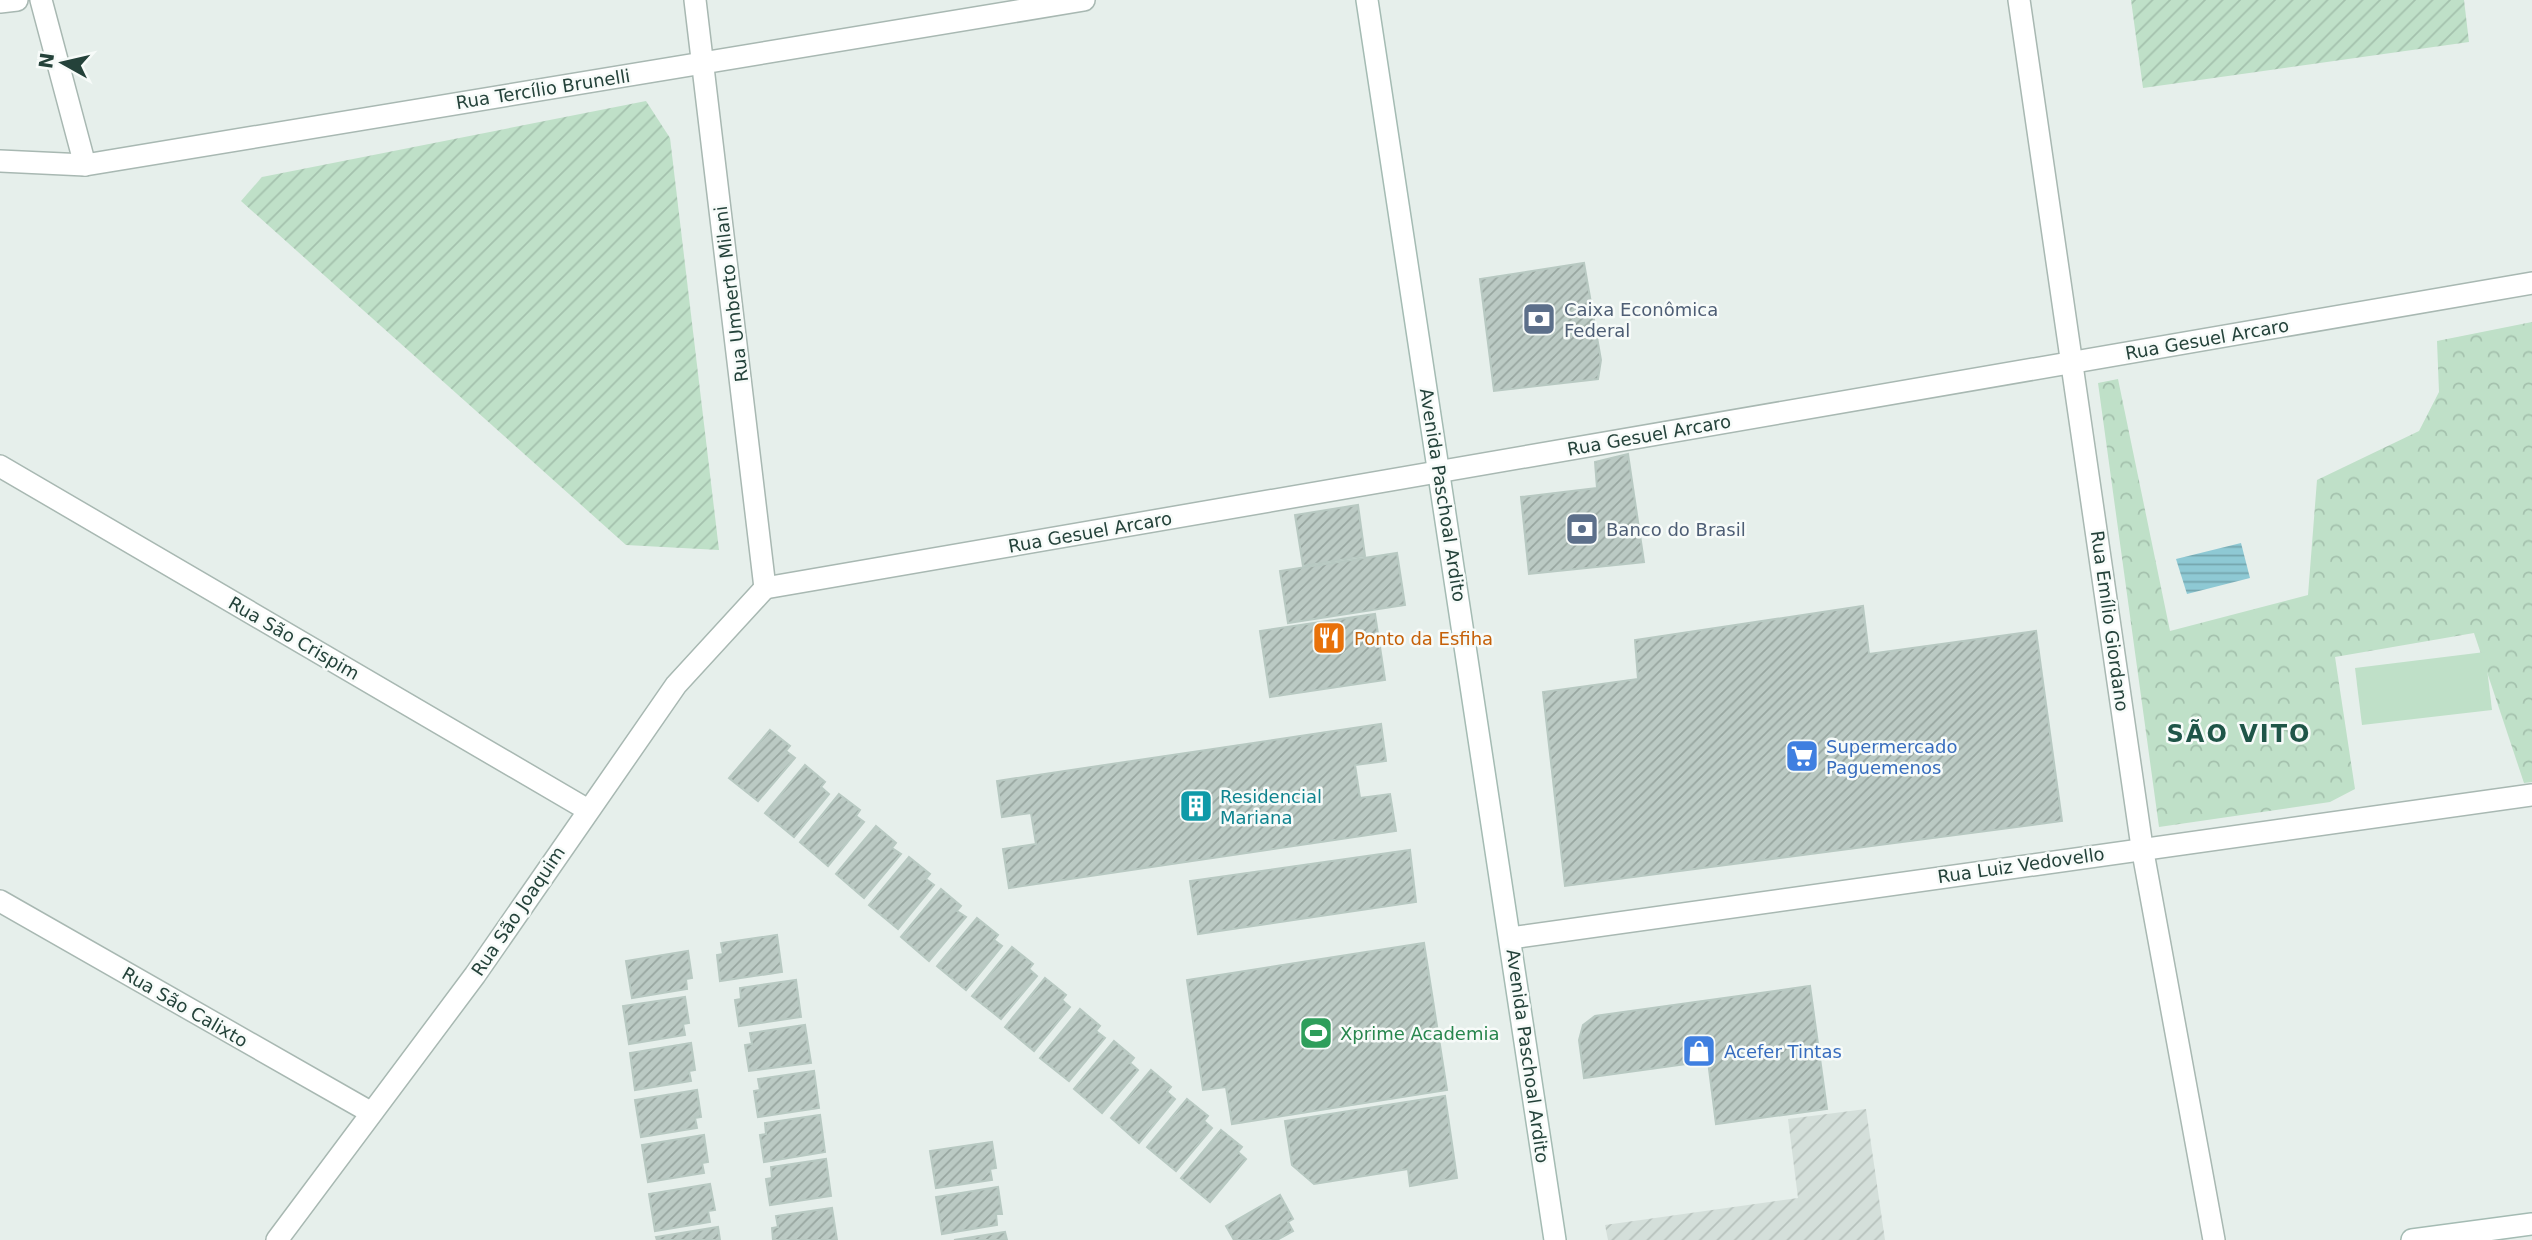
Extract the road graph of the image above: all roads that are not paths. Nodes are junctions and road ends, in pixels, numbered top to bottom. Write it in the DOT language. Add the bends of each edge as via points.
graph roads {
  1 [pos="17,0"];
  2 [pos="41,0"];
  3 [pos="695,0"];
  4 [pos="1084,0"];
  5 [pos="1367,0"];
  6 [pos="2018,0"];
  7 [pos="0,2"];
  8 [pos="704,63"];
  9 [pos="0,161"];
  10 [pos="85,165"];
  11 [pos="2532,283"];
  12 [pos="2071,362"];
  13 [pos="0,466"];
  14 [pos="1440,472"];
  15 [pos="765,587"];
  16 [pos="2532,795"];
  17 [pos="588,810"];
  18 [pos="2142,847"];
  19 [pos="0,901"];
  20 [pos="1511,938"];
  21 [pos="370,1112"];
  22 [pos="2532,1224"];
  23 [pos="277,1240"];
  24 [pos="1555,1240"];
  25 [pos="2214,1240"];
  26 [pos="2412,1240"];
  1 -- 7 [label="street"];
  2 -- 10 [label="street"];
  3 -- 8 [label="street, Rua Umberto Milani"];
  4 -- 8 [label="street, Rua Tercílio Brunelli"];
  5 -- 14 [label="street, Avenida Paschoal Ardito"];
  6 -- 12 [label="street, Rua Emílio Giordano"];
  8 -- 10 [label="street, Rua Tercílio Brunelli"];
  8 -- 15 [label="street, Rua Umberto Milani"];
  9 -- 10 [label="street, Rua Tercílio Brunelli"];
  11 -- 12 [label="street, Rua Gesuel Arcaro"];
  12 -- 14 [label="street, Rua Gesuel Arcaro"];
  12 -- 18 [label="street, Rua Emílio Giordano"];
  13 -- 17 [label="street, Rua São Crispim"];
  14 -- 15 [label="street, Rua Gesuel Arcaro"];
  14 -- 20 [label="street, Avenida Paschoal Ardito"];
  15 -- 17 [label="street, Rua São Joaquim" via="676,685"];
  16 -- 18 [label="street, Rua Luiz Vedovello"];
  17 -- 21 [label="street, Rua São Joaquim" via="475,975"];
  18 -- 20 [label="street, Rua Luiz Vedovello"];
  18 -- 25 [label="street, Rua Emílio Giordano"];
  19 -- 21 [label="street, Rua São Calixto"];
  20 -- 24 [label="street, Avenida Paschoal Ardito"];
  21 -- 23 [label="street, Rua São Joaquim"];
  22 -- 26 [label="street"];
}
